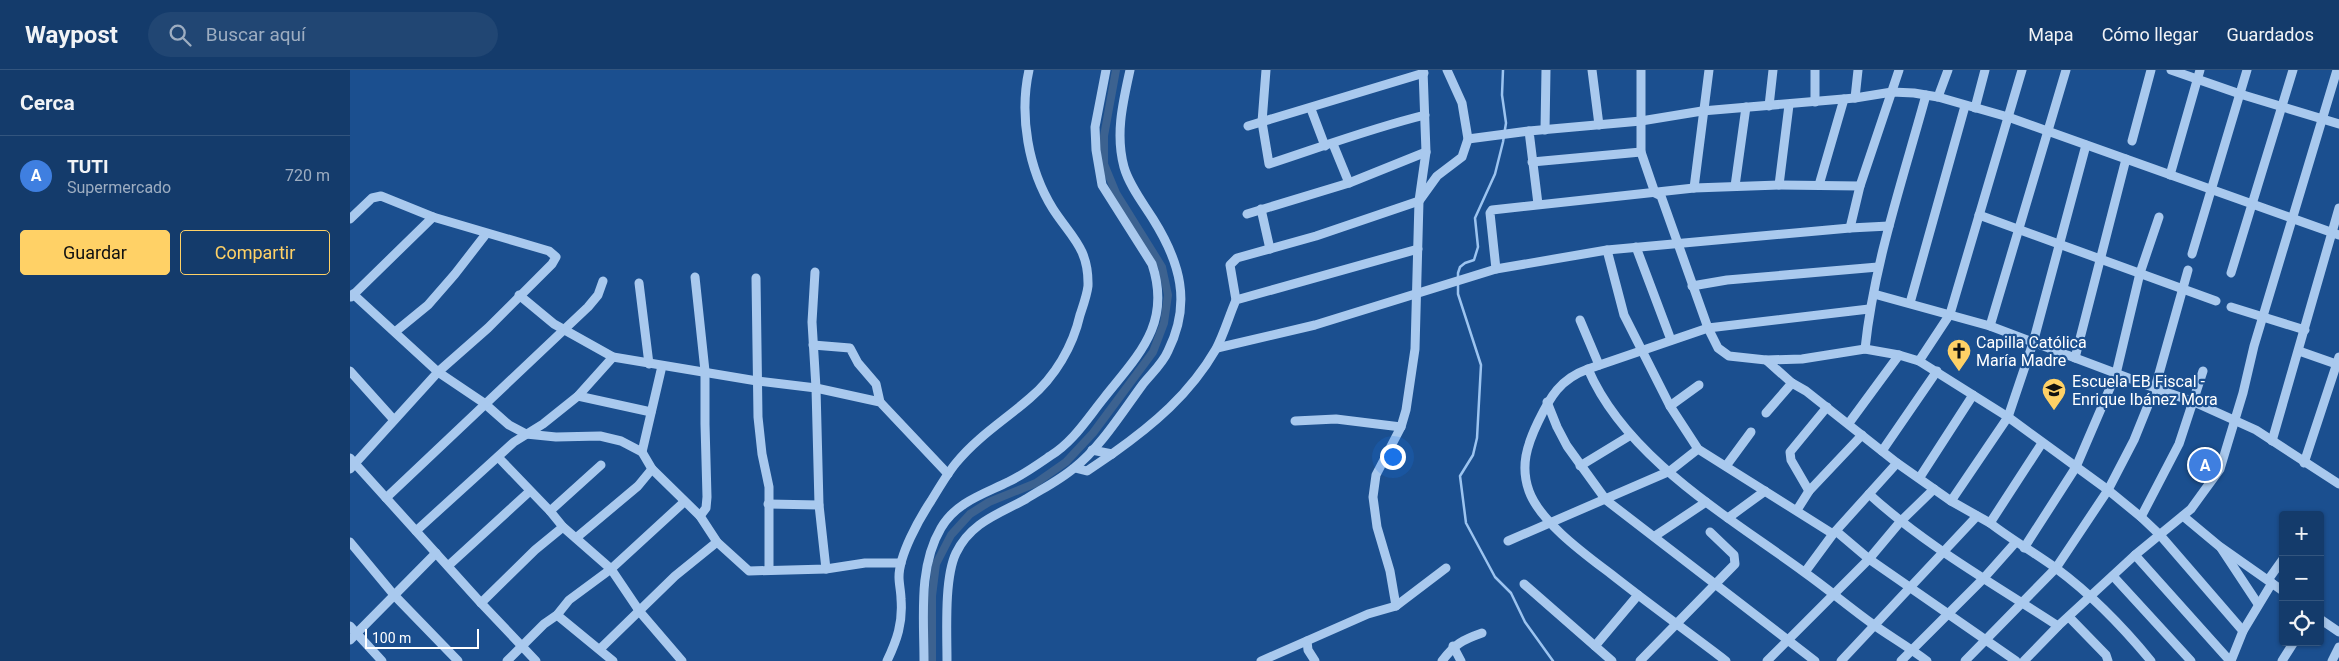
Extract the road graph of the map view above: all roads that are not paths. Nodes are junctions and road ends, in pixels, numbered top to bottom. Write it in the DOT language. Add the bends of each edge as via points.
graph roads {
  1 [pos="1029,70"];
  2 [pos="1106,70"];
  3 [pos="1130,70"];
  4 [pos="1268,70"];
  5 [pos="1447,70"];
  6 [pos="1546,70"];
  7 [pos="1592,70"];
  8 [pos="1640,70"];
  9 [pos="1709,70"];
  10 [pos="1773,70"];
  11 [pos="1815,70"];
  12 [pos="1858,70"];
  13 [pos="1899,70"];
  14 [pos="1948,70"];
  15 [pos="1985,70"];
  16 [pos="2022,70"];
  17 [pos="2066,70"];
  18 [pos="2152,70"];
  19 [pos="2171,70"];
  20 [pos="2247,70"];
  21 [pos="2293,70"];
  22 [pos="2337,70"];
  23 [pos="1423,72"];
  24 [pos="2199,75"];
  25 [pos="1892,92"];
  26 [pos="2240,94"];
  27 [pos="1926,95"];
  28 [pos="1938,97"];
  29 [pos="1855,98"];
  30 [pos="1844,99"];
  31 [pos="1816,102"];
  32 [pos="1789,105"];
  33 [pos="1769,106"];
  34 [pos="2281,106"];
  35 [pos="1746,107"];
  36 [pos="1970,107"];
  37 [pos="1311,109"];
  38 [pos="1702,111"];
  39 [pos="1425,115"];
  40 [pos="2008,118"];
  41 [pos="2322,118"];
  42 [pos="1641,121"];
  43 [pos="1262,122"];
  44 [pos="2339,124"];
  45 [pos="1599,125"];
  46 [pos="1248,126"];
  47 [pos="1545,130"];
  48 [pos="1529,131"];
  49 [pos="2049,134"];
  50 [pos="1468,139"];
  51 [pos="2132,141"];
  52 [pos="1329,145"];
  53 [pos="2086,145"];
  54 [pos="1426,152"];
  55 [pos="1641,152"];
  56 [pos="2126,159"];
  57 [pos="1532,162"];
  58 [pos="2167,174"];
  59 [pos="1349,182"];
  60 [pos="1779,185"];
  61 [pos="1819,185"];
  62 [pos="1735,186"];
  63 [pos="1860,186"];
  64 [pos="1694,188"];
  65 [pos="2211,190"];
  66 [pos="1655,193"];
  67 [pos="1419,201"];
  68 [pos="1538,204"];
  69 [pos="2250,204"];
  70 [pos="2339,208"];
  71 [pos="1261,210"];
  72 [pos="1247,214"];
  73 [pos="1979,215"];
  74 [pos="433,217"];
  75 [pos="2159,217"];
  76 [pos="2291,218"];
  77 [pos="350,219"];
  78 [pos="1889,226"];
  79 [pos="1850,228"];
  80 [pos="2018,229"];
  81 [pos="486,234"];
  82 [pos="2335,234"];
  83 [pos="1678,243"];
  84 [pos="2058,244"];
  85 [pos="1636,247"];
  86 [pos="1270,249"];
  87 [pos="1418,249"];
  88 [pos="1607,250"];
  89 [pos="2192,254"];
  90 [pos="2100,259"];
  91 [pos="1878,267"];
  92 [pos="1496,269"];
  93 [pos="2188,270"];
  94 [pos="815,272"];
  95 [pos="2231,273"];
  96 [pos="2140,274"];
  97 [pos="695,277"];
  98 [pos="756,278"];
  99 [pos="603,281"];
  100 [pos="639,284"];
  101 [pos="1692,286"];
  102 [pos="2183,289"];
  103 [pos="1417,293"];
  104 [pos="1874,294"];
  105 [pos="519,295"];
  106 [pos="352,296"];
  107 [pos="1236,300"];
  108 [pos="2216,301"];
  109 [pos="1910,303"];
  110 [pos="2231,307"];
  111 [pos="1869,309"];
  112 [pos="1950,314"];
  113 [pos="2262,318"];
  114 [pos="1580,320"];
  115 [pos="1990,326"];
  116 [pos="1708,328"];
  117 [pos="564,330"];
  118 [pos="2304,330"];
  119 [pos="395,332"];
  120 [pos="1670,340"];
  121 [pos="2033,342"];
  122 [pos="813,345"];
  123 [pos="1217,348"];
  124 [pos="1865,349"];
  125 [pos="1641,350"];
  126 [pos="2299,351"];
  127 [pos="1899,355"];
  128 [pos="613,357"];
  129 [pos="2075,358"];
  130 [pos="1766,360"];
  131 [pos="1919,361"];
  132 [pos="2338,362"];
  133 [pos="649,364"];
  134 [pos="1599,365"];
  135 [pos="662,366"];
  136 [pos="1588,369"];
  137 [pos="350,371"];
  138 [pos="705,371"];
  139 [pos="1937,371"];
  140 [pos="2203,371"];
  141 [pos="438,372"];
  142 [pos="2116,374"];
  143 [pos="757,381"];
  144 [pos="1792,383"];
  145 [pos="1699,385"];
  146 [pos="816,388"];
  147 [pos="2155,388"];
  148 [pos="1973,395"];
  149 [pos="578,396"];
  150 [pos="880,402"];
  151 [pos="1548,402"];
  152 [pos="2194,402"];
  153 [pos="484,403"];
  154 [pos="1670,406"];
  155 [pos="1827,407"];
  156 [pos="651,412"];
  157 [pos="1766,413"];
  158 [pos="2008,417"];
  159 [pos="394,420"];
  160 [pos="2238,420"];
  161 [pos="1295,421"];
  162 [pos="1849,423"];
  163 [pos="1401,427"];
  164 [pos="1751,432"];
  165 [pos="526,434"];
  166 [pos="1631,435"];
  167 [pos="1862,435"];
  168 [pos="2272,441"];
  169 [pos="2042,444"];
  170 [pos="1698,449"];
  171 [pos="1092,450"];
  172 [pos="1882,451"];
  173 [pos="642,452"];
  174 [pos="1112,454"];
  175 [pos="498,457"];
  176 [pos="352,463"];
  177 [pos="1897,463"];
  178 [pos="2304,463"];
  179 [pos="601,465"];
  180 [pos="1580,466"];
  181 [pos="1726,466"];
  182 [pos="2076,467"];
  183 [pos="1075,468"];
  184 [pos="652,469"];
  185 [pos="1670,471"];
  186 [pos="948,474"];
  187 [pos="1920,477"];
  188 [pos="2339,484"];
  189 [pos="1934,489"];
  190 [pos="1765,490"];
  191 [pos="2108,490"];
  192 [pos="530,491"];
  193 [pos="1809,491"];
  194 [pos="1869,494"];
  195 [pos="386,498"];
  196 [pos="1606,500"];
  197 [pos="1951,501"];
  198 [pos="684,502"];
  199 [pos="1706,502"];
  200 [pos="768,504"];
  201 [pos="819,505"];
  202 [pos="1797,510"];
  203 [pos="550,511"];
  204 [pos="700,516"];
  205 [pos="1977,516"];
  206 [pos="2182,516"];
  207 [pos="2141,517"];
  208 [pos="1728,518"];
  209 [pos="1548,522"];
  210 [pos="1900,522"];
  211 [pos="1990,523"];
  212 [pos="563,527"];
  213 [pos="416,531"];
  214 [pos="1710,532"];
  215 [pos="1834,532"];
  216 [pos="2160,535"];
  217 [pos="1654,536"];
  218 [pos="576,538"];
  219 [pos="1508,541"];
  220 [pos="350,542"];
  221 [pos="717,542"];
  222 [pos="2015,543"];
  223 [pos="2219,546"];
  224 [pos="2024,548"];
  225 [pos="1944,552"];
  226 [pos="436,553"];
  227 [pos="2135,555"];
  228 [pos="1869,559"];
  229 [pos="901,563"];
  230 [pos="448,566"];
  231 [pos="1446,568"];
  232 [pos="2056,568"];
  233 [pos="610,569"];
  234 [pos="769,569"];
  235 [pos="826,569"];
  236 [pos="1804,572"];
  237 [pos="2114,576"];
  238 [pos="1983,579"];
  239 [pos="1524,584"];
  240 [pos="1715,585"];
  241 [pos="2277,585"];
  242 [pos="1910,588"];
  243 [pos="1833,594"];
  244 [pos="394,595"];
  245 [pos="1638,595"];
  246 [pos="2092,597"];
  247 [pos="481,603"];
  248 [pos="2022,603"];
  249 [pos="2258,604"];
  250 [pos="1396,606"];
  251 [pos="640,612"];
  252 [pos="1948,613"];
  253 [pos="557,615"];
  254 [pos="2068,617"];
  255 [pos="2324,622"];
  256 [pos="1677,624"];
  257 [pos="350,626"];
  258 [pos="1875,626"];
  259 [pos="2058,626"];
  260 [pos="2243,631"];
  261 [pos="2339,632"];
  262 [pos="1482,633"];
  263 [pos="353,636"];
  264 [pos="1986,639"];
  265 [pos="1307,641"];
  266 [pos="1787,641"];
  267 [pos="1453,646"];
  268 [pos="1595,646"];
  269 [pos="2291,646"];
  270 [pos="522,647"];
  271 [pos="2339,647"];
  272 [pos="600,649"];
  273 [pos="1912,650"];
  274 [pos="382,661"];
  275 [pos="458,661"];
  276 [pos="507,661"];
  277 [pos="536,661"];
  278 [pos="612,661"];
  279 [pos="682,661"];
  280 [pos="888,661"];
  281 [pos="924,661"];
  282 [pos="947,661"];
  283 [pos="1261,661"];
  284 [pos="1315,661"];
  285 [pos="1442,661"];
  286 [pos="1461,661"];
  287 [pos="1612,661"];
  288 [pos="1640,661"];
  289 [pos="1726,661"];
  290 [pos="1767,661"];
  291 [pos="1815,661"];
  292 [pos="1841,661"];
  293 [pos="1901,661"];
  294 [pos="1927,661"];
  295 [pos="1965,661"];
  296 [pos="2016,661"];
  297 [pos="2024,661"];
  298 [pos="2108,661"];
  299 [pos="2151,661"];
  300 [pos="2191,661"];
  301 [pos="2230,661"];
  302 [pos="2282,661"];
  303 [pos="2332,661"];
  1 -- 186 [label="street" via="1025,90 1027,140 1052,208 1073,235 1086,261 1088,287 1075,334 1056,368 1032,397 994,426"];
  2 -- 281 [label="street" via="1095,127 1102,185 1152,264 1159,302 1154,325 1138,357 1067,444 1008,482 978,494 956,509 941,527 928,557 924,579"];
  3 -- 171 [label="street" via="1119,124 1124,168 1171,255 1182,292 1168,352"];
  4 -- 43 [label="street"];
  5 -- 50 [label="street" via="1462,104"];
  6 -- 47 [label="street"];
  7 -- 45 [label="street"];
  8 -- 42 [label="street"];
  9 -- 38 [label="street"];
  10 -- 33 [label="street"];
  11 -- 31 [label="street"];
  12 -- 29 [label="street"];
  13 -- 25 [label="street"];
  14 -- 28 [label="street"];
  15 -- 36 [label="street"];
  16 -- 40 [label="street"];
  17 -- 49 [label="street"];
  18 -- 51 [label="street"];
  19 -- 24 [label="street"];
  20 -- 26 [label="street"];
  21 -- 34 [label="street"];
  22 -- 41 [label="street"];
  23 -- 37 [label="street"];
  23 -- 39 [label="street"];
  24 -- 26 [label="street"];
  24 -- 58 [label="street"];
  25 -- 27 [label="street"];
  25 -- 29 [label="street"];
  25 -- 63 [label="street"];
  26 -- 34 [label="street"];
  26 -- 65 [label="street"];
  27 -- 28 [label="street"];
  27 -- 78 [label="street"];
  28 -- 36 [label="street"];
  29 -- 30 [label="street"];
  30 -- 31 [label="street"];
  30 -- 61 [label="street"];
  31 -- 32 [label="street"];
  32 -- 33 [label="street"];
  32 -- 60 [label="street"];
  33 -- 35 [label="street"];
  34 -- 41 [label="street"];
  34 -- 69 [label="street"];
  35 -- 38 [label="street"];
  35 -- 62 [label="street"];
  36 -- 40 [label="street"];
  36 -- 109 [label="street"];
  37 -- 43 [label="street"];
  37 -- 52 [label="street"];
  38 -- 42 [label="street"];
  38 -- 64 [label="street"];
  39 -- 52 [label="street" via="1379,126"];
  39 -- 54 [label="street"];
  40 -- 49 [label="street"];
  40 -- 73 [label="street"];
  41 -- 44 [label="street"];
  41 -- 76 [label="street"];
  42 -- 45 [label="street"];
  42 -- 55 [label="street"];
  43 -- 46 [label="street"];
  43 -- 52 [label="street" via="1269,164"];
  45 -- 47 [label="street"];
  47 -- 48 [label="street"];
  48 -- 50 [label="street"];
  48 -- 57 [label="street"];
  49 -- 53 [label="street"];
  49 -- 80 [label="street"];
  50 -- 67 [label="street" via="1462,157 1437,176"];
  52 -- 59 [label="street"];
  53 -- 56 [label="street"];
  53 -- 84 [label="street"];
  54 -- 59 [label="street"];
  54 -- 67 [label="street"];
  55 -- 57 [label="street"];
  55 -- 66 [label="street"];
  56 -- 58 [label="street"];
  56 -- 90 [label="street"];
  57 -- 68 [label="street"];
  58 -- 65 [label="street"];
  59 -- 71 [label="street"];
  60 -- 61 [label="street"];
  60 -- 62 [label="street"];
  61 -- 63 [label="street"];
  62 -- 64 [label="street"];
  63 -- 79 [label="street"];
  64 -- 66 [label="street"];
  65 -- 69 [label="street"];
  65 -- 89 [label="street"];
  66 -- 68 [label="street"];
  66 -- 83 [label="street" via="1661,196"];
  67 -- 86 [label="street"];
  67 -- 87 [label="street"];
  68 -- 92 [label="street" via="1491,211"];
  69 -- 76 [label="street"];
  69 -- 95 [label="street"];
  70 -- 82 [label="street"];
  71 -- 72 [label="street"];
  71 -- 86 [label="street"];
  73 -- 80 [label="street"];
  73 -- 112 [label="street"];
  74 -- 77 [label="street" via="376,196"];
  74 -- 81 [label="street"];
  74 -- 106 [label="street"];
  75 -- 96 [label="street"];
  76 -- 82 [label="street"];
  76 -- 113 [label="street"];
  78 -- 79 [label="street"];
  78 -- 91 [label="street"];
  79 -- 83 [label="street"];
  80 -- 84 [label="street"];
  80 -- 115 [label="street"];
  81 -- 105 [label="street" via="549,251 556,257"];
  81 -- 119 [label="street" via="428,305"];
  82 -- 118 [label="street"];
  83 -- 85 [label="street"];
  83 -- 101 [label="street"];
  84 -- 90 [label="street"];
  84 -- 121 [label="street"];
  85 -- 88 [label="street"];
  85 -- 120 [label="street"];
  86 -- 107 [label="street" via="1232,261"];
  87 -- 103 [label="street"];
  87 -- 107 [label="street"];
  88 -- 92 [label="street"];
  88 -- 125 [label="street" via="1624,314"];
  90 -- 96 [label="street"];
  90 -- 129 [label="street"];
  91 -- 101 [label="street"];
  91 -- 104 [label="street"];
  92 -- 103 [label="street"];
  93 -- 102 [label="street"];
  94 -- 122 [label="street"];
  96 -- 102 [label="street"];
  96 -- 142 [label="street"];
  97 -- 138 [label="street"];
  98 -- 143 [label="street"];
  99 -- 117 [label="street" via="598,295"];
  100 -- 133 [label="street"];
  101 -- 116 [label="street"];
  102 -- 108 [label="street"];
  102 -- 147 [label="street"];
  103 -- 123 [label="street" via="1315,325"];
  103 -- 163 [label="street" via="1415,349"];
  104 -- 109 [label="street"];
  104 -- 111 [label="street"];
  105 -- 117 [label="street"];
  105 -- 141 [label="street" via="488,328"];
  106 -- 119 [label="street"];
  107 -- 123 [label="street"];
  109 -- 112 [label="street"];
  110 -- 113 [label="street"];
  111 -- 116 [label="street"];
  111 -- 124 [label="street"];
  112 -- 115 [label="street"];
  112 -- 131 [label="street"];
  113 -- 118 [label="street"];
  113 -- 160 [label="street"];
  114 -- 134 [label="street"];
  115 -- 121 [label="street"];
  116 -- 120 [label="street"];
  116 -- 130 [label="street" via="1718,348 1729,356"];
  117 -- 128 [label="street"];
  117 -- 153 [label="street"];
  118 -- 126 [label="street"];
  119 -- 141 [label="street"];
  120 -- 125 [label="street"];
  121 -- 129 [label="street"];
  121 -- 158 [label="street"];
  122 -- 146 [label="street"];
  122 -- 150 [label="street" via="850,348 876,384"];
  123 -- 174 [label="street" via="1174,406"];
  124 -- 127 [label="street"];
  124 -- 130 [label="street" via="1802,359"];
  125 -- 134 [label="street"];
  125 -- 154 [label="street"];
  126 -- 132 [label="street"];
  126 -- 168 [label="street"];
  127 -- 131 [label="street"];
  127 -- 162 [label="street"];
  128 -- 133 [label="street"];
  128 -- 149 [label="street"];
  129 -- 142 [label="street"];
  130 -- 144 [label="street"];
  131 -- 139 [label="street"];
  132 -- 178 [label="street"];
  133 -- 135 [label="street"];
  134 -- 136 [label="street"];
  135 -- 138 [label="street"];
  135 -- 156 [label="street"];
  136 -- 151 [label="street" via="1568,378"];
  136 -- 166 [label="street" via="1596,390"];
  137 -- 159 [label="street"];
  138 -- 143 [label="street"];
  138 -- 204 [label="street" via="707,497 706,508"];
  139 -- 148 [label="street"];
  139 -- 172 [label="street"];
  140 -- 152 [label="street"];
  141 -- 153 [label="street"];
  141 -- 159 [label="street"];
  142 -- 147 [label="street"];
  142 -- 182 [label="street"];
  143 -- 146 [label="street"];
  143 -- 200 [label="street" via="762,454 769,487"];
  144 -- 155 [label="street"];
  144 -- 157 [label="street"];
  145 -- 154 [label="street"];
  146 -- 150 [label="street"];
  146 -- 201 [label="street"];
  147 -- 152 [label="street"];
  147 -- 191 [label="street" via="2134,440"];
  148 -- 158 [label="street"];
  148 -- 187 [label="street"];
  149 -- 156 [label="street"];
  149 -- 165 [label="street"];
  150 -- 186 [label="street"];
  151 -- 180 [label="street" via="1557,427"];
  151 -- 209 [label="street" via="1527,446 1524,462 1529,492"];
  152 -- 160 [label="street"];
  152 -- 207 [label="street" via="2179,444"];
  153 -- 165 [label="street" via="509,425"];
  153 -- 195 [label="street" via="442,448"];
  154 -- 170 [label="street"];
  155 -- 162 [label="street"];
  155 -- 193 [label="street" via="1790,452 1791,460"];
  156 -- 173 [label="street"];
  158 -- 169 [label="street"];
  158 -- 197 [label="street"];
  159 -- 176 [label="street"];
  160 -- 168 [label="street"];
  160 -- 206 [label="street" via="2220,469 2206,491"];
  161 -- 163 [label="street" via="1336,419"];
  162 -- 167 [label="street"];
  163 -- 250 [label="street" via="1376,476 1373,497"];
  164 -- 181 [label="street"];
  165 -- 173 [label="street" via="600,436 621,441"];
  165 -- 175 [label="street"];
  166 -- 180 [label="street"];
  166 -- 185 [label="street"];
  167 -- 172 [label="street"];
  167 -- 193 [label="street"];
  168 -- 178 [label="street"];
  169 -- 182 [label="street"];
  169 -- 211 [label="street"];
  170 -- 181 [label="street"];
  170 -- 185 [label="street"];
  171 -- 174 [label="street"];
  171 -- 183 [label="street"];
  172 -- 177 [label="street"];
  173 -- 184 [label="street"];
  174 -- 183 [label="street" via="1087,471"];
  175 -- 192 [label="street"];
  175 -- 213 [label="street"];
  176 -- 195 [label="street"];
  177 -- 187 [label="street"];
  177 -- 194 [label="street"];
  178 -- 188 [label="street"];
  179 -- 203 [label="street"];
  180 -- 196 [label="street"];
  181 -- 190 [label="street"];
  182 -- 191 [label="street"];
  182 -- 224 [label="street"];
  183 -- 282 [label="street" via="986,519 972,530 956,553 950,583"];
  184 -- 198 [label="street"];
  184 -- 218 [label="street" via="638,486"];
  185 -- 196 [label="street"];
  185 -- 199 [label="street"];
  186 -- 229 [label="street"];
  187 -- 189 [label="street"];
  189 -- 197 [label="street"];
  189 -- 210 [label="street"];
  190 -- 202 [label="street"];
  190 -- 208 [label="street"];
  191 -- 207 [label="street"];
  191 -- 232 [label="street"];
  192 -- 203 [label="street"];
  192 -- 230 [label="street"];
  193 -- 202 [label="street"];
  194 -- 210 [label="street"];
  194 -- 215 [label="street"];
  195 -- 213 [label="street"];
  196 -- 209 [label="street"];
  196 -- 217 [label="street"];
  197 -- 205 [label="street"];
  198 -- 204 [label="street"];
  198 -- 233 [label="street"];
  199 -- 208 [label="street"];
  199 -- 217 [label="street"];
  200 -- 201 [label="street"];
  200 -- 234 [label="street"];
  201 -- 235 [label="street"];
  202 -- 215 [label="street"];
  203 -- 212 [label="street"];
  204 -- 221 [label="street"];
  205 -- 211 [label="street"];
  205 -- 225 [label="street"];
  206 -- 216 [label="street"];
  206 -- 223 [label="street"];
  207 -- 216 [label="street"];
  208 -- 236 [label="street"];
  209 -- 219 [label="street"];
  209 -- 245 [label="street"];
  210 -- 225 [label="street"];
  210 -- 228 [label="street"];
  211 -- 222 [label="street"];
  212 -- 218 [label="street"];
  212 -- 247 [label="street"];
  213 -- 226 [label="street"];
  214 -- 240 [label="street" via="1735,558 1734,564"];
  215 -- 228 [label="street"];
  215 -- 236 [label="street"];
  216 -- 227 [label="street"];
  216 -- 260 [label="street"];
  217 -- 240 [label="street"];
  218 -- 233 [label="street"];
  220 -- 244 [label="street"];
  221 -- 234 [label="street" via="749,571"];
  221 -- 251 [label="street" via="675,576"];
  222 -- 224 [label="street"];
  222 -- 238 [label="street"];
  223 -- 241 [label="street"];
  223 -- 249 [label="street"];
  224 -- 232 [label="street"];
  225 -- 238 [label="street"];
  225 -- 242 [label="street"];
  226 -- 230 [label="street"];
  226 -- 244 [label="street"];
  227 -- 237 [label="street"];
  227 -- 301 [label="street"];
  228 -- 242 [label="street"];
  228 -- 243 [label="street"];
  229 -- 235 [label="street" via="865,563"];
  229 -- 280 [label="street" via="902,622"];
  230 -- 247 [label="street"];
  231 -- 250 [label="street"];
  232 -- 246 [label="street"];
  232 -- 248 [label="street"];
  233 -- 251 [label="street"];
  233 -- 253 [label="street" via="569,600"];
  234 -- 235 [label="street"];
  236 -- 243 [label="street"];
  237 -- 246 [label="street"];
  237 -- 300 [label="street"];
  238 -- 248 [label="street"];
  238 -- 252 [label="street"];
  239 -- 268 [label="street"];
  240 -- 256 [label="street"];
  240 -- 266 [label="street"];
  241 -- 249 [label="street"];
  242 -- 252 [label="street"];
  242 -- 258 [label="street"];
  243 -- 258 [label="street"];
  243 -- 266 [label="street"];
  244 -- 263 [label="street"];
  244 -- 275 [label="street"];
  245 -- 256 [label="street"];
  245 -- 268 [label="street"];
  246 -- 254 [label="street"];
  246 -- 299 [label="street"];
  247 -- 270 [label="street"];
  248 -- 259 [label="street"];
  248 -- 264 [label="street"];
  249 -- 260 [label="street"];
  250 -- 265 [label="street" via="1368,614"];
  251 -- 272 [label="street"];
  251 -- 279 [label="street"];
  252 -- 264 [label="street"];
  252 -- 273 [label="street"];
  253 -- 270 [label="street"];
  253 -- 272 [label="street"];
  254 -- 259 [label="street"];
  254 -- 298 [label="street" via="2106,655"];
  255 -- 261 [label="street"];
  256 -- 288 [label="street"];
  256 -- 289 [label="street"];
  257 -- 263 [label="street"];
  258 -- 273 [label="street"];
  258 -- 292 [label="street"];
  259 -- 297 [label="street"];
  260 -- 301 [label="street"];
  262 -- 267 [label="street"];
  263 -- 274 [label="street"];
  264 -- 295 [label="street"];
  264 -- 296 [label="street"];
  265 -- 283 [label="street"];
  265 -- 284 [label="street"];
  266 -- 290 [label="street"];
  266 -- 291 [label="street"];
  267 -- 285 [label="street"];
  267 -- 286 [label="street"];
  268 -- 287 [label="street"];
  269 -- 302 [label="street"];
  270 -- 276 [label="street"];
  270 -- 277 [label="street"];
  271 -- 303 [label="street"];
  272 -- 278 [label="street"];
  273 -- 293 [label="street"];
  273 -- 294 [label="street"];
}
